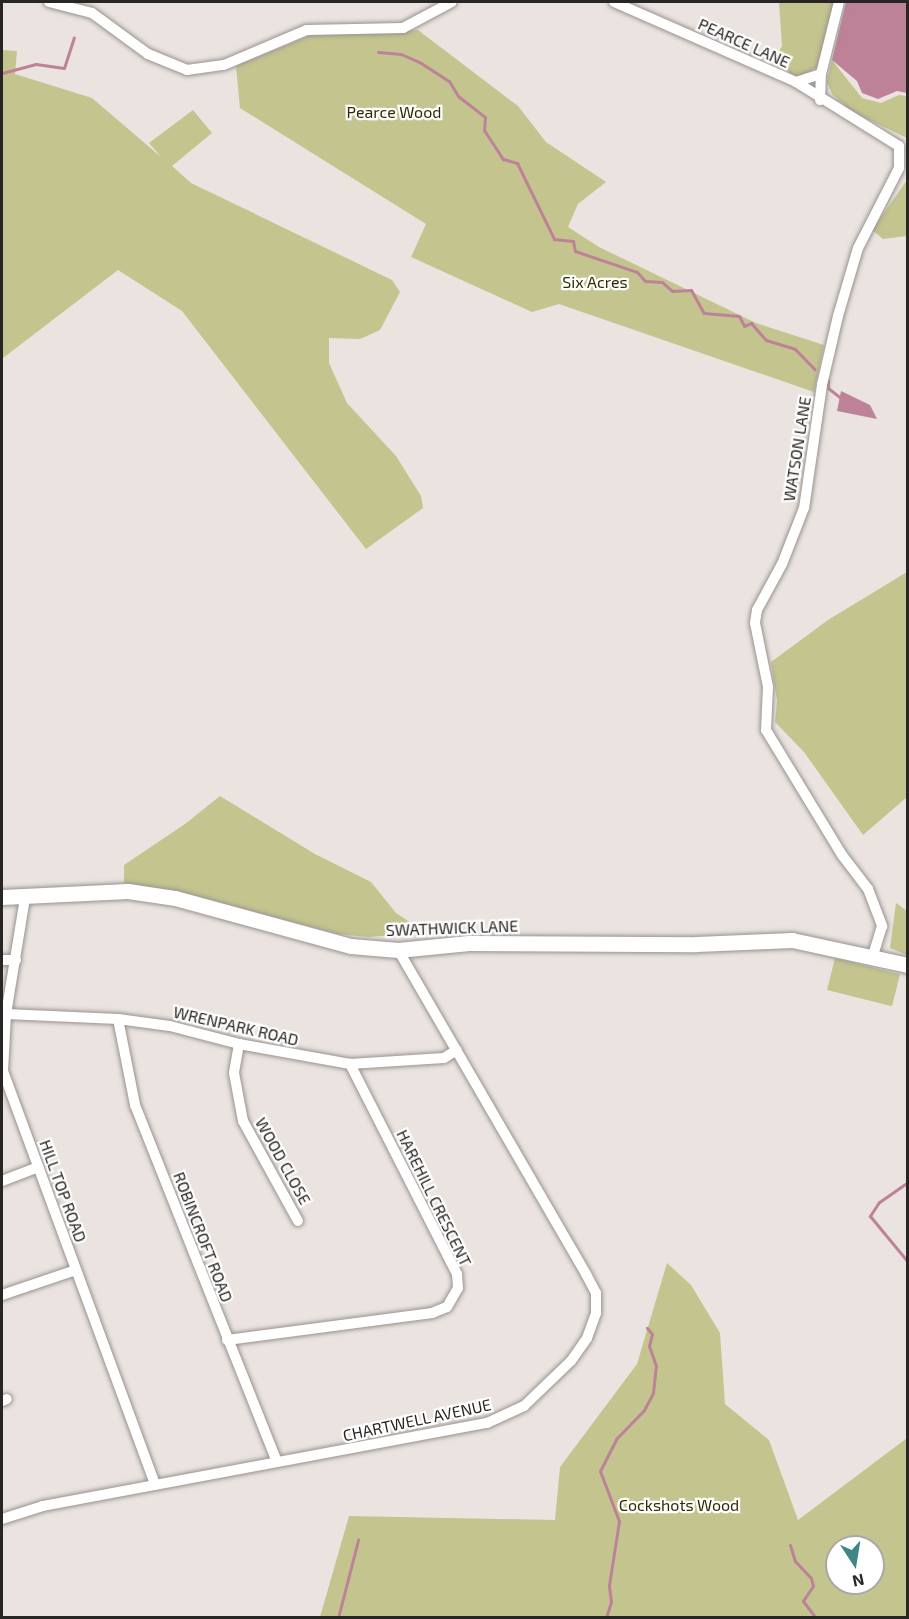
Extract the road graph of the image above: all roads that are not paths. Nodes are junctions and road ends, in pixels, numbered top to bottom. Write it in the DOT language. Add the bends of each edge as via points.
graph roads {
  1 [pos="49,2"];
  2 [pos="452,2"];
  3 [pos="614,2"];
  4 [pos="839,2"];
  5 [pos="821,74"];
  6 [pos="796,82"];
  7 [pos="820,99"];
  8 [pos="2,897"];
  9 [pos="25,898"];
  10 [pos="398,950"];
  11 [pos="873,955"];
  12 [pos="2,960"];
  13 [pos="16,960"];
  14 [pos="908,965"];
  15 [pos="6,1014"];
  16 [pos="118,1019"];
  17 [pos="239,1044"];
  18 [pos="457,1050"];
  19 [pos="350,1064"];
  20 [pos="38,1167"];
  21 [pos="2,1180"];
  22 [pos="298,1221"];
  23 [pos="76,1270"];
  24 [pos="2,1295"];
  25 [pos="227,1340"];
  26 [pos="277,1462"];
  27 [pos="155,1485"];
  28 [pos="2,1519"];
  1 -- 2 [label="street" via="92,13 148,54 187,70 224,65 307,30 403,28"];
  3 -- 6 [label="street, PEARCE LANE"];
  4 -- 5 [label="street"];
  5 -- 6 [label="street"];
  5 -- 7 [label="street"];
  6 -- 7 [label="street, WATSON LANE"];
  7 -- 11 [label="street, WATSON LANE" via="899,146 899,168 858,248 822,385 804,508 782,564 757,610 755,623 768,687 766,730 842,855 872,896 882,926"];
  8 -- 9 [label="street, SWATHWICK LANE"];
  9 -- 10 [label="street, SWATHWICK LANE" via="128,891 175,898 351,946"];
  9 -- 13 [label="street, HILL TOP ROAD"];
  10 -- 11 [label="street, SWATHWICK LANE" via="469,943 696,944 792,940"];
  10 -- 18 [label="street, CHARTWELL AVENUE"];
  11 -- 14 [label="street, SWATHWICK LANE"];
  12 -- 13 [label="street"];
  13 -- 15 [label="street, HILL TOP ROAD"];
  15 -- 16 [label="street, WRENPARK ROAD"];
  15 -- 20 [label="street, HILL TOP ROAD" via="3,1071"];
  16 -- 17 [label="street, WRENPARK ROAD" via="170,1026"];
  16 -- 25 [label="street, ROBINCROFT ROAD" via="135,1105"];
  17 -- 19 [label="street, WRENPARK ROAD"];
  17 -- 22 [label="street, WOOD CLOSE" via="234,1073 243,1121"];
  18 -- 19 [label="street, WRENPARK ROAD" via="444,1058"];
  18 -- 26 [label="street, CHARTWELL AVENUE" via="596,1293 596,1313 587,1338 546,1387 509,1415 389,1444"];
  19 -- 25 [label="street, HAREHILL CRESCENT" via="458,1274 458,1288 447,1306 432,1313"];
  20 -- 21 [label="street"];
  20 -- 23 [label="street, HILL TOP ROAD"];
  23 -- 24 [label="street"];
  23 -- 27 [label="street, HILL TOP ROAD"];
  25 -- 26 [label="street, ROBINCROFT ROAD"];
  26 -- 27 [label="street, CHARTWELL AVENUE"];
  27 -- 28 [label="street, CHARTWELL AVENUE" via="43,1506"];
}
